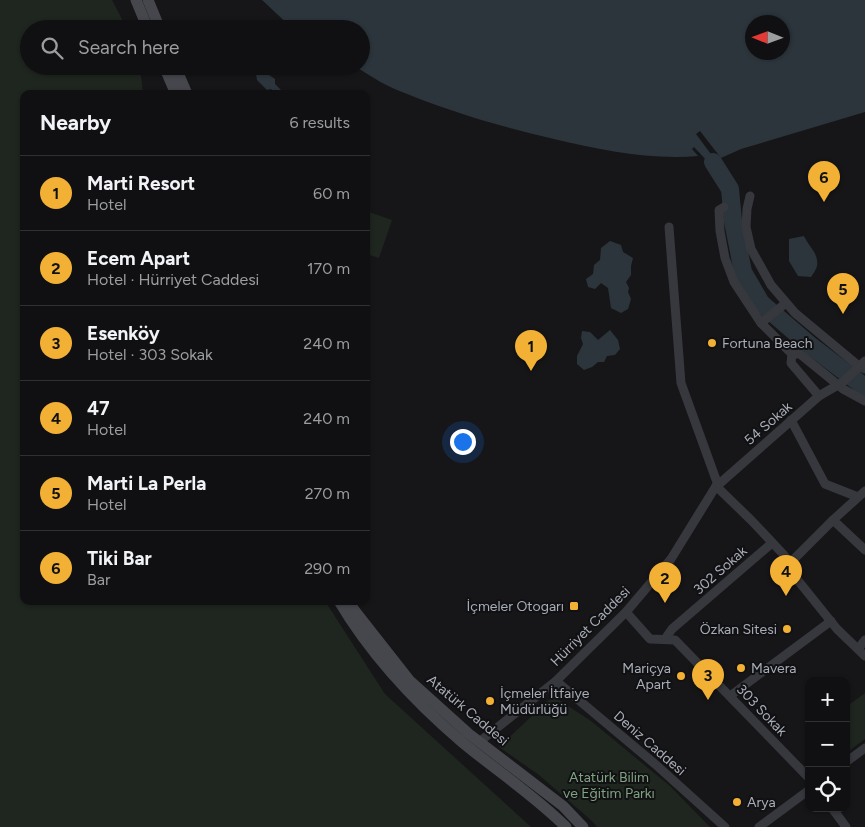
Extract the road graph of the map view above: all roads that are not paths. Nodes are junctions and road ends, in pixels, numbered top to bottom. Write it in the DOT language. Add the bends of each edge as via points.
graph roads {
  1 [pos="136,0"];
  2 [pos="148,0"];
  3 [pos="144,20"];
  4 [pos="156,20"];
  5 [pos="168,75"];
  6 [pos="179,75"];
  7 [pos="174,90"];
  8 [pos="185,90"];
  9 [pos="750,196"];
  10 [pos="721,209"];
  11 [pos="669,227"];
  12 [pos="783,306"];
  13 [pos="764,322"];
  14 [pos="792,354"];
  15 [pos="861,367"];
  16 [pos="841,384"];
  17 [pos="820,396"];
  18 [pos="865,401"];
  19 [pos="791,420"];
  20 [pos="717,485"];
  21 [pos="862,494"];
  22 [pos="833,520"];
  23 [pos="772,543"];
  24 [pos="865,550"];
  25 [pos="789,564"];
  26 [pos="341,605"];
  27 [pos="352,605"];
  28 [pos="626,612"];
  29 [pos="831,621"];
  30 [pos="665,639"];
  31 [pos="865,640"];
  32 [pos="858,649"];
  33 [pos="865,656"];
  34 [pos="556,681"];
  35 [pos="730,696"];
  36 [pos="479,742"];
  37 [pos="865,748"];
  38 [pos="850,759"];
  39 [pos="805,774"];
  40 [pos="805,793"];
  41 [pos="835,812"];
  42 [pos="566,827"];
  43 [pos="583,827"];
  44 [pos="725,827"];
  45 [pos="759,827"];
  46 [pos="846,827"];
  1 -- 3 [label="street"];
  2 -- 4 [label="street"];
  5 -- 7 [label="street"];
  6 -- 8 [label="street"];
  9 -- 12 [label="street" via="746,227 751,249"];
  10 -- 13 [label="street" via="720,231 734,282"];
  11 -- 20 [label="street" via="681,383"];
  12 -- 13 [label="street"];
  12 -- 15 [label="street"];
  13 -- 14 [label="street"];
  14 -- 16 [label="street" via="800,354"];
  14 -- 17 [label="street" via="791,363"];
  15 -- 16 [label="street, 54 Sokak"];
  16 -- 17 [label="street, 54 Sokak"];
  16 -- 18 [label="street"];
  17 -- 19 [label="street, 54 Sokak"];
  19 -- 20 [label="street, 54 Sokak"];
  19 -- 21 [label="street" via="825,484"];
  20 -- 23 [label="street"];
  20 -- 28 [label="street, Hürriyet Caddesi" via="670,558"];
  21 -- 22 [label="street"];
  22 -- 24 [label="street"];
  22 -- 25 [label="street"];
  23 -- 25 [label="street"];
  23 -- 30 [label="street, 302 Sokak" via="672,629"];
  25 -- 29 [label="street" via="796,578"];
  26 -- 42 [label="street, Atatürk Caddesi" via="381,663 428,711"];
  27 -- 36 [label="street, Atatürk Caddesi" via="409,680"];
  28 -- 30 [label="street, 303 Sokak" via="650,639"];
  28 -- 34 [label="street, Hürriyet Caddesi"];
  29 -- 32 [label="street"];
  29 -- 35 [label="street"];
  30 -- 35 [label="street, 303 Sokak" via="676,640"];
  31 -- 32 [label="street"];
  32 -- 33 [label="street"];
  34 -- 36 [label="street, Hürriyet Caddesi"];
  34 -- 44 [label="street, Deniz Caddesi"];
  35 -- 39 [label="street, 303 Sokak"];
  36 -- 43 [label="street, Atatürk Caddesi" via="563,806"];
  37 -- 38 [label="street"];
  40 -- 45 [label="street"];
  41 -- 46 [label="street"];
}
